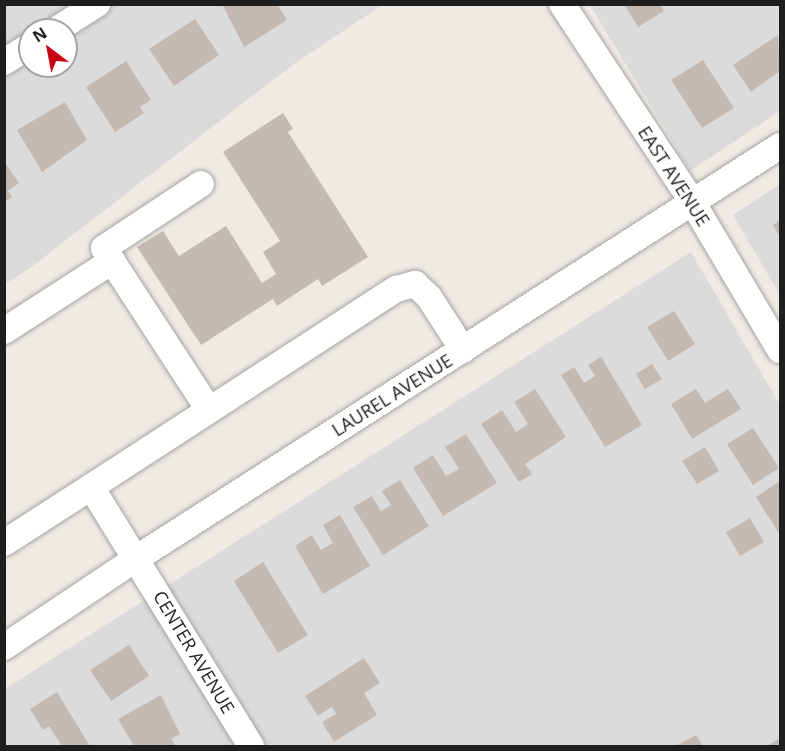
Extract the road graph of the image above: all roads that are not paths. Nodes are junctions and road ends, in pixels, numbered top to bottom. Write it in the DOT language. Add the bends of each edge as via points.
graph roads {
  1 [pos="96,4"];
  2 [pos="562,4"];
  3 [pos="74,18"];
  4 [pos="18,53"];
  5 [pos="4,62"];
  6 [pos="780,146"];
  7 [pos="201,184"];
  8 [pos="693,203"];
  9 [pos="112,261"];
  10 [pos="4,331"];
  11 [pos="463,350"];
  12 [pos="780,350"];
  13 [pos="209,410"];
  14 [pos="91,487"];
  15 [pos="4,543"];
  16 [pos="136,558"];
  17 [pos="4,647"];
  18 [pos="251,747"];
  1 -- 3 [label="street"];
  2 -- 8 [label="street, EAST AVENUE"];
  4 -- 5 [label="street"];
  6 -- 8 [label="street, LAUREL AVENUE"];
  7 -- 9 [label="street" via="104,248"];
  8 -- 11 [label="street, LAUREL AVENUE"];
  8 -- 12 [label="street, EAST AVENUE"];
  9 -- 10 [label="street"];
  9 -- 13 [label="street"];
  11 -- 13 [label="street" via="415,284 396,289"];
  11 -- 16 [label="street, LAUREL AVENUE"];
  13 -- 14 [label="street"];
  14 -- 15 [label="street"];
  14 -- 16 [label="street, CENTER AVENUE"];
  16 -- 17 [label="street, LAUREL AVENUE"];
  16 -- 18 [label="street, CENTER AVENUE"];
}
